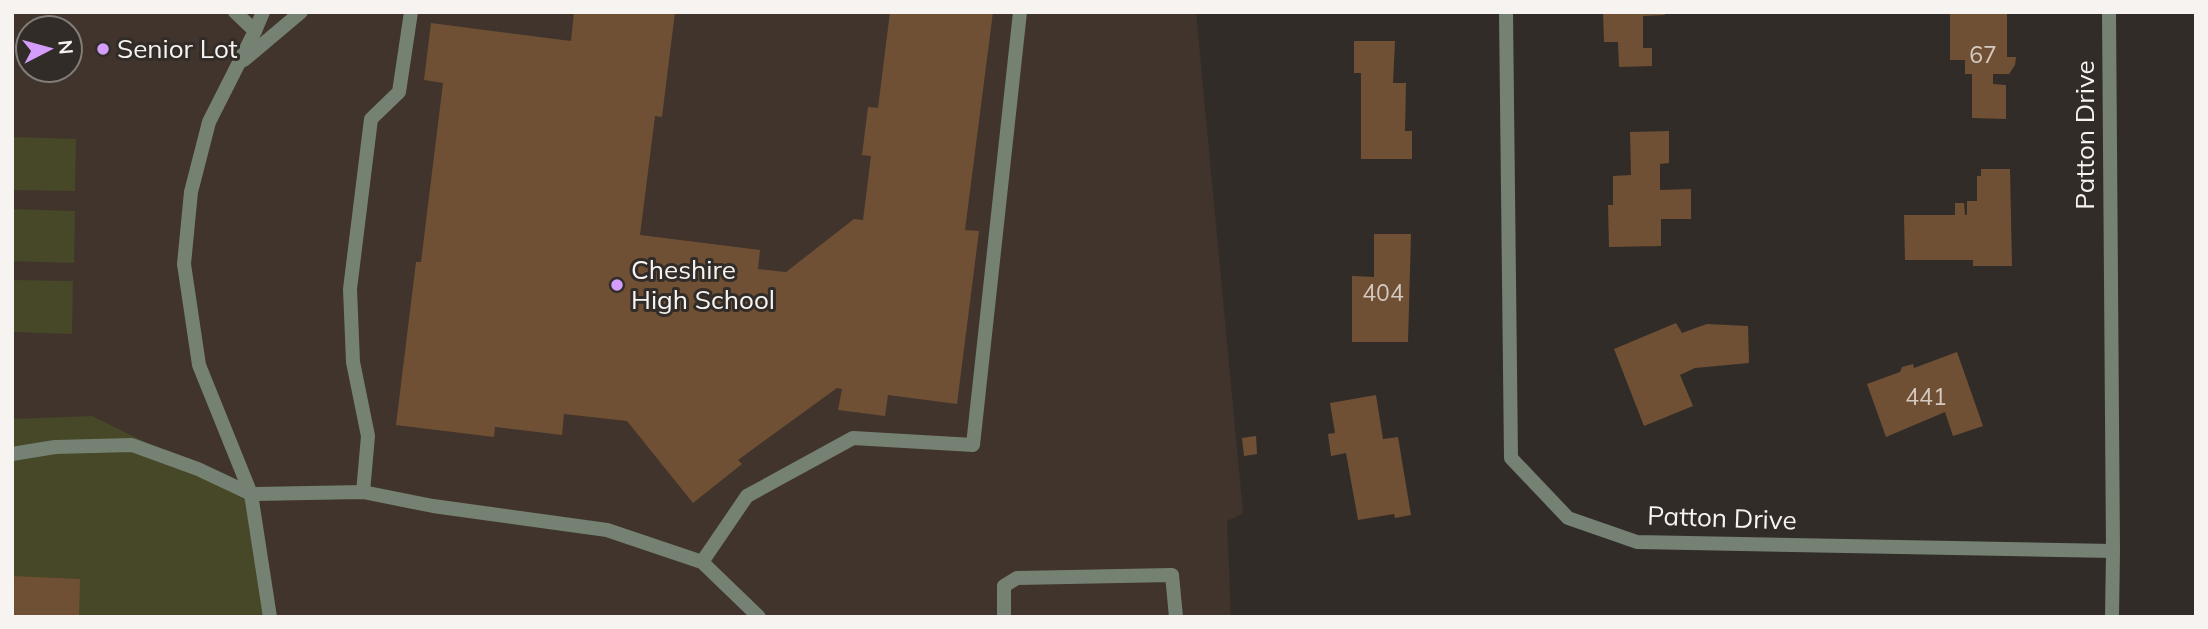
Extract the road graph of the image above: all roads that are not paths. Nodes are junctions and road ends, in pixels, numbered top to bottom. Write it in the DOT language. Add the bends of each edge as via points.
graph roads {
  1 [pos="236,12"];
  2 [pos="263,12"];
  3 [pos="301,12"];
  4 [pos="411,12"];
  5 [pos="1020,12"];
  6 [pos="1506,12"];
  7 [pos="2109,12"];
  8 [pos="256,31"];
  9 [pos="238,65"];
  10 [pos="12,454"];
  11 [pos="363,492"];
  12 [pos="251,494"];
  13 [pos="2113,551"];
  14 [pos="702,562"];
  15 [pos="274,616"];
  16 [pos="759,617"];
  17 [pos="1004,617"];
  18 [pos="1176,617"];
  19 [pos="2112,617"];
  1 -- 8 [label="street"];
  2 -- 8 [label="street"];
  3 -- 9 [label="street"];
  4 -- 11 [label="street" via="399,92 370,119 350,289 353,362 368,436"];
  5 -- 14 [label="street" via="973,445 853,438 747,496"];
  6 -- 13 [label="street, Patton Drive" via="1511,458 1568,518 1637,542"];
  7 -- 13 [label="street, Patton Drive"];
  8 -- 9 [label="street"];
  9 -- 12 [label="street" via="209,122 191,192 184,264 199,365"];
  10 -- 12 [label="street" via="55,447 132,445"];
  11 -- 12 [label="street"];
  11 -- 14 [label="street" via="607,530"];
  12 -- 15 [label="street"];
  13 -- 19 [label="street, Patton Drive"];
  14 -- 16 [label="street"];
  17 -- 18 [label="street" via="1004,586 1017,578 1172,575"];
}
